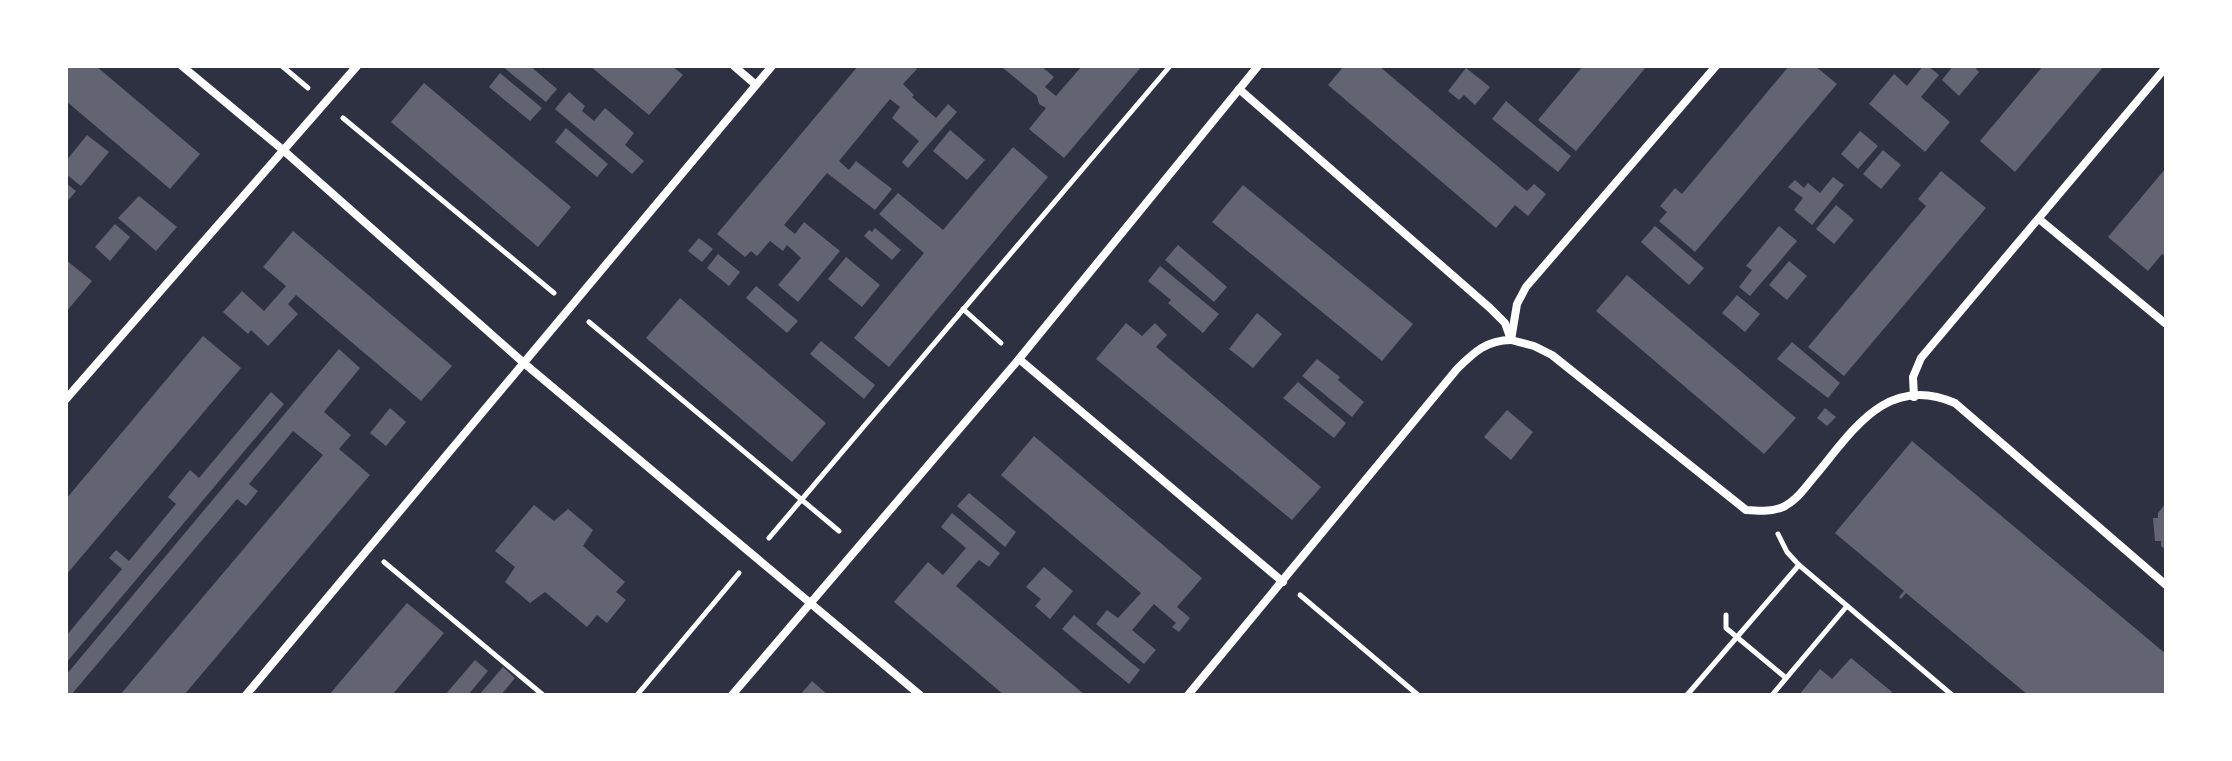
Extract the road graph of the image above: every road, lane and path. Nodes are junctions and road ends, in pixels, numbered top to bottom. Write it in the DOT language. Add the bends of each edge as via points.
graph roads {
  1 [pos="182,66"];
  2 [pos="357,66"];
  3 [pos="734,66"];
  4 [pos="772,66"];
  5 [pos="1170,66"];
  6 [pos="1258,66"];
  7 [pos="1716,66"];
  8 [pos="2166,67"];
  9 [pos="756,85"];
  10 [pos="1239,89"];
  11 [pos="283,150"];
  12 [pos="2039,219"];
  13 [pos="963,309"];
  14 [pos="2166,324"];
  15 [pos="1511,340"];
  16 [pos="1019,359"];
  17 [pos="525,364"];
  18 [pos="67,397"];
  19 [pos="1914,397"];
  20 [pos="1768,511"];
  21 [pos="369,549"];
  22 [pos="754,555"];
  23 [pos="1799,565"];
  24 [pos="1283,582"];
  25 [pos="2166,585"];
  26 [pos="811,604"];
  27 [pos="1847,606"];
  28 [pos="1726,615"];
  29 [pos="1736,637"];
  30 [pos="1786,678"];
  31 [pos="246,695"];
  32 [pos="543,695"];
  33 [pos="637,695"];
  34 [pos="732,695"];
  35 [pos="920,695"];
  36 [pos="1188,695"];
  37 [pos="1418,695"];
  38 [pos="1687,695"];
  39 [pos="1772,695"];
  40 [pos="1952,695"];
  1 -- 11 [label="street"];
  2 -- 11 [label="street"];
  3 -- 9 [label="street"];
  4 -- 9 [label="street"];
  5 -- 13 [label="path"];
  6 -- 10 [label="street"];
  7 -- 15 [label="street" via="1526,287 1517,304"];
  8 -- 12 [label="street"];
  9 -- 17 [label="street"];
  10 -- 15 [label="street" via="1490,308 1505,323"];
  10 -- 16 [label="street"];
  11 -- 17 [label="street"];
  11 -- 18 [label="street"];
  12 -- 14 [label="street"];
  12 -- 19 [label="street" via="1921,358 1913,377"];
  13 -- 16 [label="path"];
  13 -- 22 [label="path"];
  15 -- 20 [label="street" via="1552,355 1736,504"];
  15 -- 24 [label="street" via="1495,340 1457,369"];
  16 -- 24 [label="street"];
  16 -- 26 [label="street"];
  17 -- 21 [label="street"];
  17 -- 22 [label="street"];
  19 -- 20 [label="street" via="1890,400 1867,413 1800,495"];
  19 -- 25 [label="street" via="1938,396 1955,403"];
  20 -- 23 [label="path"];
  21 -- 31 [label="street"];
  21 -- 32 [label="path"];
  22 -- 26 [label="street"];
  22 -- 33 [label="path"];
  23 -- 27 [label="path"];
  23 -- 29 [label="path"];
  24 -- 36 [label="street"];
  24 -- 37 [label="path"];
  26 -- 34 [label="street"];
  26 -- 35 [label="street"];
  27 -- 30 [label="path"];
  27 -- 40 [label="path"];
  28 -- 29 [label="path" via="1726,628"];
  29 -- 30 [label="path"];
  29 -- 38 [label="path"];
  30 -- 39 [label="path"];
}
